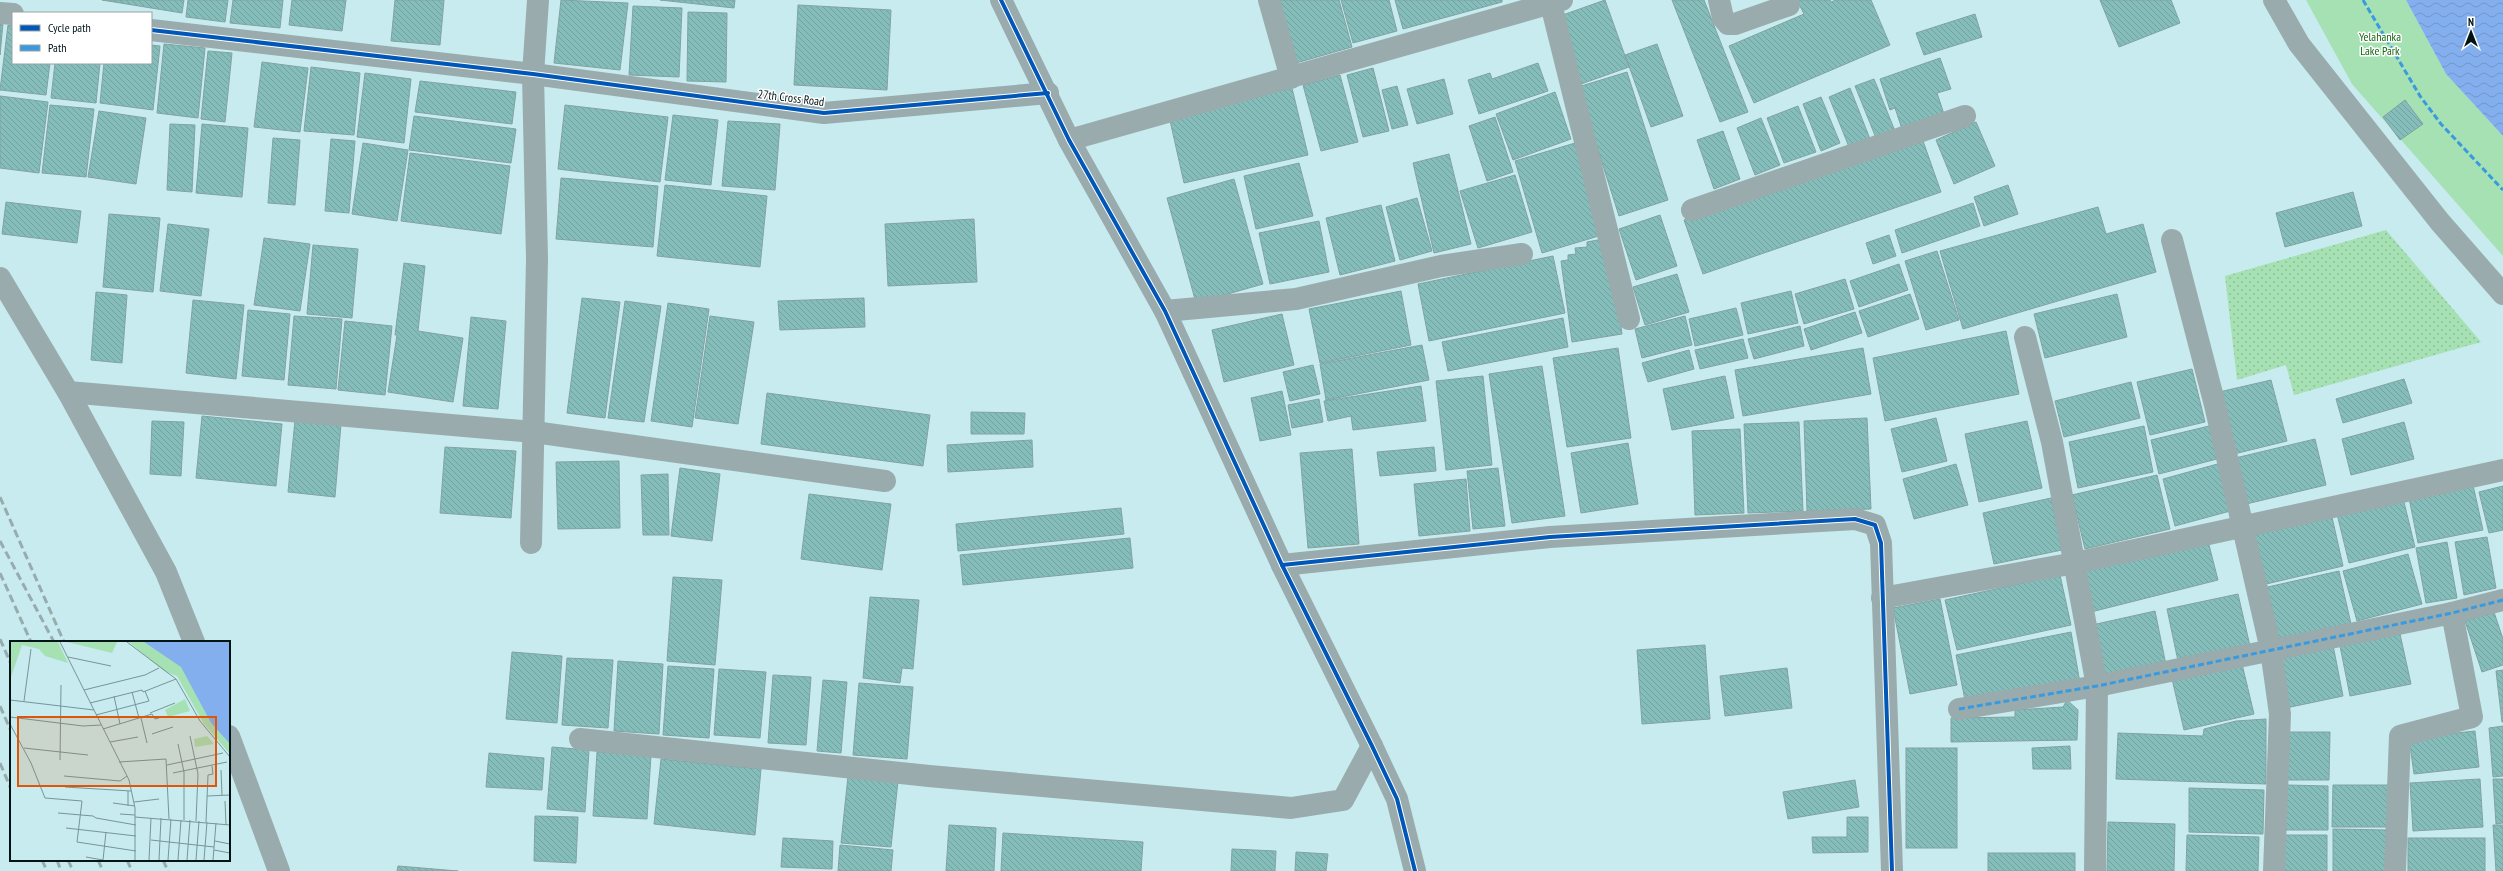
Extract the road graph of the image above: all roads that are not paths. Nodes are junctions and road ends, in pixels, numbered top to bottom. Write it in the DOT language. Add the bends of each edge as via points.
graph roads {
  1 [pos="538,0"];
  2 [pos="1001,0"];
  3 [pos="1269,0"];
  4 [pos="1719,0"];
  5 [pos="2274,0"];
  6 [pos="1557,2"];
  7 [pos="1789,5"];
  8 [pos="1522,6"];
  9 [pos="0,13"];
  10 [pos="12,14"];
  11 [pos="152,30"];
  12 [pos="533,74"];
  13 [pos="1291,78"];
  14 [pos="1048,93"];
  15 [pos="1965,116"];
  16 [pos="1069,140"];
  17 [pos="1692,210"];
  18 [pos="2172,240"];
  19 [pos="1522,254"];
  20 [pos="0,278"];
  21 [pos="2503,294"];
  22 [pos="1165,311"];
  23 [pos="1629,319"];
  24 [pos="2025,337"];
  25 [pos="68,392"];
  26 [pos="534,432"];
  27 [pos="2503,470"];
  28 [pos="885,481"];
  29 [pos="2243,527"];
  30 [pos="531,543"];
  31 [pos="2075,563"];
  32 [pos="1282,565"];
  33 [pos="1882,598"];
  34 [pos="2503,600"];
  35 [pos="2452,613"];
  36 [pos="194,641"];
  37 [pos="2271,650"];
  38 [pos="2097,686"];
  39 [pos="1959,709"];
  40 [pos="230,739"];
  41 [pos="580,739"];
  42 [pos="1372,746"];
  43 [pos="279,871"];
  44 [pos="1414,871"];
  45 [pos="1892,871"];
  46 [pos="2095,871"];
  47 [pos="2274,871"];
  48 [pos="2395,871"];
  1 -- 12 [label="street"];
  2 -- 14 [label="street"];
  3 -- 13 [label="street"];
  4 -- 7 [label="street" via="1723,18 1728,24 1735,24"];
  5 -- 21 [label="street" via="2299,44 2440,222"];
  6 -- 8 [label="street"];
  6 -- 23 [label="street"];
  8 -- 13 [label="street"];
  9 -- 10 [label="street"];
  11 -- 12 [label="street, 27th Cross Road"];
  12 -- 14 [label="street, 27th Cross Road" via="824,113"];
  12 -- 26 [label="street" via="537,259"];
  13 -- 16 [label="street" via="1158,113"];
  14 -- 16 [label="street"];
  15 -- 17 [label="street"];
  16 -- 22 [label="street"];
  18 -- 29 [label="street" via="2215,405"];
  19 -- 22 [label="street" via="1441,266 1296,299"];
  20 -- 25 [label="street"];
  22 -- 32 [label="street"];
  24 -- 31 [label="street" via="2052,442"];
  25 -- 26 [label="street"];
  25 -- 36 [label="street" via="166,572"];
  26 -- 28 [label="street"];
  26 -- 30 [label="street"];
  27 -- 29 [label="street"];
  29 -- 31 [label="street"];
  29 -- 37 [label="street"];
  31 -- 33 [label="street"];
  31 -- 38 [label="street"];
  32 -- 33 [label="street" via="1550,537 1855,519 1874,525 1881,543"];
  32 -- 42 [label="street"];
  33 -- 45 [label="street"];
  34 -- 35 [label="street"];
  35 -- 37 [label="street"];
  35 -- 48 [label="street" via="2472,718 2400,736"];
  37 -- 38 [label="street"];
  37 -- 47 [label="street" via="2280,714"];
  38 -- 39 [label="street"];
  38 -- 46 [label="street"];
  40 -- 43 [label="street"];
  41 -- 42 [label="street" via="929,776 1291,808 1343,800"];
  42 -- 44 [label="street" via="1397,799"];
}
